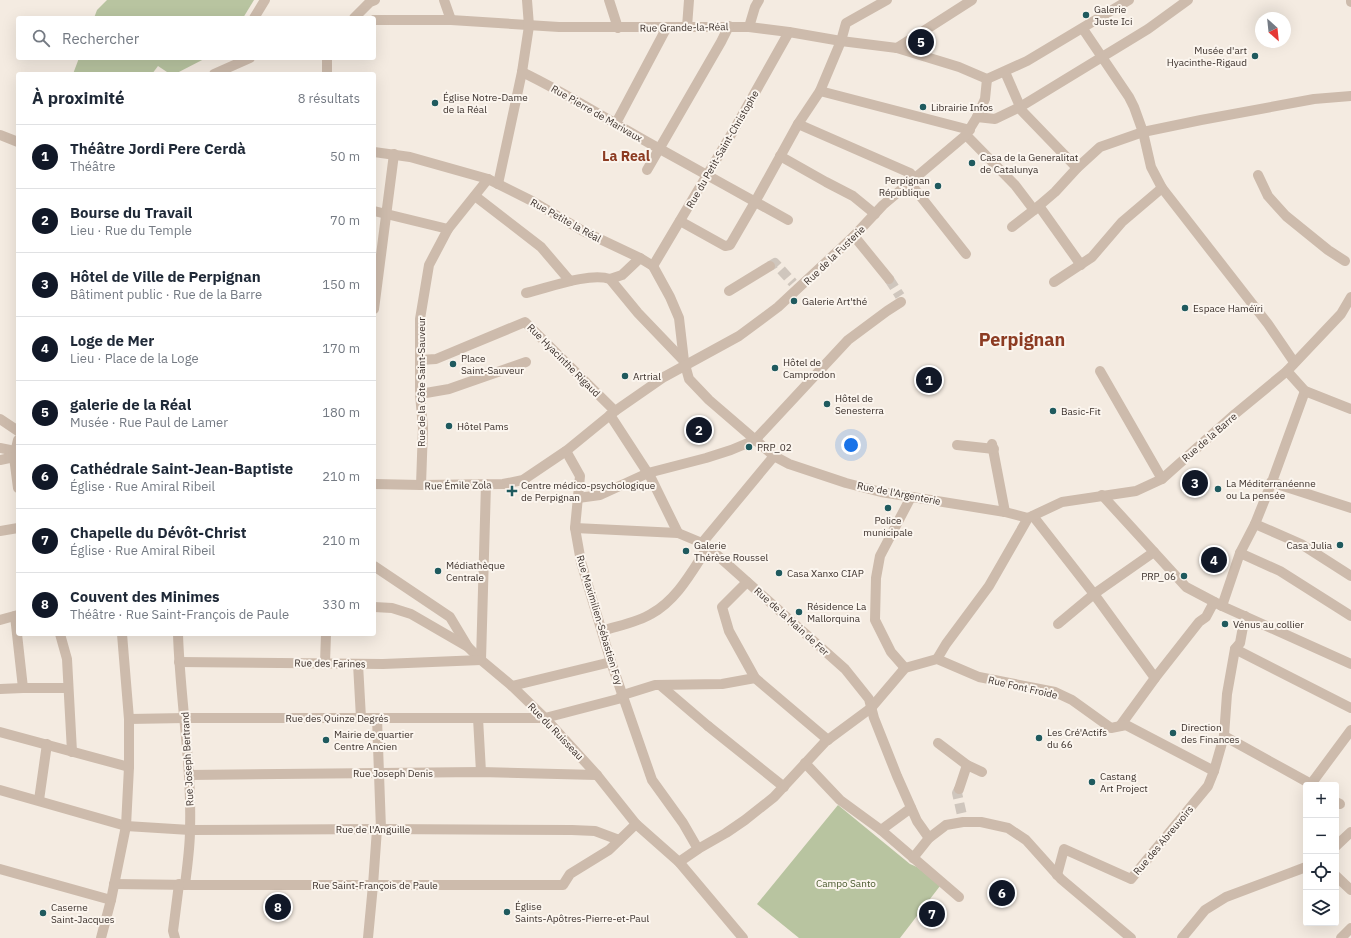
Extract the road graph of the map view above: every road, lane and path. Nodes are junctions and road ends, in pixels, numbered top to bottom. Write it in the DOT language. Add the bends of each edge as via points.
graph roads {
  1 [pos="265,0"];
  2 [pos="444,0"];
  3 [pos="527,0"];
  4 [pos="609,0"];
  5 [pos="689,0"];
  6 [pos="759,0"];
  7 [pos="886,0"];
  8 [pos="972,0"];
  9 [pos="1188,0"];
  10 [pos="372,1"];
  11 [pos="1122,2"];
  12 [pos="255,16"];
  13 [pos="356,16"];
  14 [pos="376,20"];
  15 [pos="451,20"];
  16 [pos="529,26"];
  17 [pos="729,26"];
  18 [pos="667,27"];
  19 [pos="687,27"];
  20 [pos="749,27"];
  21 [pos="618,28"];
  22 [pos="1083,29"];
  23 [pos="789,32"];
  24 [pos="841,41"];
  25 [pos="897,48"];
  26 [pos="1102,58"];
  27 [pos="227,60"];
  28 [pos="245,60"];
  29 [pos="327,60"];
  30 [pos="218,72"];
  31 [pos="327,72"];
  32 [pos="522,72"];
  33 [pos="1005,72"];
  34 [pos="986,79"];
  35 [pos="820,91"];
  36 [pos="1351,96"];
  37 [pos="1020,107"];
  38 [pos="978,117"];
  39 [pos="616,123"];
  40 [pos="798,124"];
  41 [pos="968,132"];
  42 [pos="1143,132"];
  43 [pos="0,135"];
  44 [pos="16,141"];
  45 [pos="660,149"];
  46 [pos="376,152"];
  47 [pos="394,154"];
  48 [pos="780,156"];
  49 [pos="1077,168"];
  50 [pos="647,170"];
  51 [pos="707,174"];
  52 [pos="1258,175"];
  53 [pos="488,179"];
  54 [pos="912,181"];
  55 [pos="498,184"];
  56 [pos="1162,188"];
  57 [pos="475,196"];
  58 [pos="755,202"];
  59 [pos="1037,208"];
  60 [pos="376,212"];
  61 [pos="385,214"];
  62 [pos="875,214"];
  63 [pos="788,220"];
  64 [pos="680,221"];
  65 [pos="1012,227"];
  66 [pos="448,229"];
  67 [pos="854,236"];
  68 [pos="966,254"];
  69 [pos="640,258"];
  70 [pos="1345,261"];
  71 [pos="1080,265"];
  72 [pos="652,266"];
  73 [pos="770,266"];
  74 [pos="610,279"];
  75 [pos="890,279"];
  76 [pos="570,281"];
  77 [pos="1054,282"];
  78 [pos="729,291"];
  79 [pos="376,292"];
  80 [pos="526,293"];
  81 [pos="1351,297"];
  82 [pos="901,302"];
  83 [pos="420,360"];
  84 [pos="526,362"];
  85 [pos="1294,362"];
  86 [pos="685,363"];
  87 [pos="1100,371"];
  88 [pos="1287,371"];
  89 [pos="1305,391"];
  90 [pos="420,394"];
  91 [pos="1351,409"];
  92 [pos="612,413"];
  93 [pos="0,419"];
  94 [pos="16,430"];
  95 [pos="755,440"];
  96 [pos="957,445"];
  97 [pos="16,447"];
  98 [pos="0,448"];
  99 [pos="566,451"];
  100 [pos="14,454"];
  101 [pos="774,456"];
  102 [pos="0,460"];
  103 [pos="16,471"];
  104 [pos="648,473"];
  105 [pos="1162,479"];
  106 [pos="1271,482"];
  107 [pos="376,484"];
  108 [pos="486,484"];
  109 [pos="421,485"];
  110 [pos="1102,495"];
  111 [pos="911,497"];
  112 [pos="578,498"];
  113 [pos="1351,508"];
  114 [pos="1005,512"];
  115 [pos="1031,517"];
  116 [pos="1255,524"];
  117 [pos="16,528"];
  118 [pos="575,528"];
  119 [pos="0,531"];
  120 [pos="678,533"];
  121 [pos="705,545"];
  122 [pos="1154,552"];
  123 [pos="1240,553"];
  124 [pos="376,567"];
  125 [pos="1351,576"];
  126 [pos="747,582"];
  127 [pos="1094,594"];
  128 [pos="1218,604"];
  129 [pos="376,607"];
  130 [pos="16,615"];
  131 [pos="1245,616"];
  132 [pos="1351,616"];
  133 [pos="0,620"];
  134 [pos="1058,624"];
  135 [pos="602,631"];
  136 [pos="18,636"];
  137 [pos="61,636"];
  138 [pos="122,636"];
  139 [pos="178,636"];
  140 [pos="326,636"];
  141 [pos="468,647"];
  142 [pos="1236,649"];
  143 [pos="937,659"];
  144 [pos="480,660"];
  145 [pos="179,662"];
  146 [pos="611,662"];
  147 [pos="325,663"];
  148 [pos="358,664"];
  149 [pos="1351,664"];
  150 [pos="905,668"];
  151 [pos="755,678"];
  152 [pos="1155,678"];
  153 [pos="660,684"];
  154 [pos="512,686"];
  155 [pos="23,688"];
  156 [pos="68,688"];
  157 [pos="0,689"];
  158 [pos="623,695"];
  159 [pos="871,708"];
  160 [pos="1351,708"];
  161 [pos="185,718"];
  162 [pos="360,718"];
  163 [pos="377,718"];
  164 [pos="478,718"];
  165 [pos="545,718"];
  166 [pos="129,719"];
  167 [pos="1123,725"];
  168 [pos="1351,730"];
  169 [pos="0,732"];
  170 [pos="1224,736"];
  171 [pos="828,740"];
  172 [pos="47,744"];
  173 [pos="938,744"];
  174 [pos="72,752"];
  175 [pos="805,763"];
  176 [pos="967,765"];
  177 [pos="129,766"];
  178 [pos="1214,770"];
  179 [pos="480,772"];
  180 [pos="982,772"];
  181 [pos="379,773"];
  182 [pos="597,774"];
  183 [pos="189,776"];
  184 [pos="1308,782"];
  185 [pos="1313,782"];
  186 [pos="784,787"];
  187 [pos="959,789"];
  188 [pos="0,790"];
  189 [pos="39,800"];
  190 [pos="911,808"];
  191 [pos="636,824"];
  192 [pos="126,826"];
  193 [pos="379,829"];
  194 [pos="190,830"];
  195 [pos="881,830"];
  196 [pos="1351,832"];
  197 [pos="929,838"];
  198 [pos="619,840"];
  199 [pos="1339,843"];
  200 [pos="698,849"];
  201 [pos="913,858"];
  202 [pos="679,862"];
  203 [pos="1303,868"];
  204 [pos="0,869"];
  205 [pos="1057,875"];
  206 [pos="1339,879"];
  207 [pos="114,884"];
  208 [pos="182,884"];
  209 [pos="373,885"];
  210 [pos="1351,890"];
  211 [pos="959,897"];
  212 [pos="111,900"];
  213 [pos="1351,928"];
  214 [pos="101,938"];
  215 [pos="175,938"];
  216 [pos="368,938"];
  217 [pos="743,938"];
  218 [pos="1131,938"];
  219 [pos="1182,938"];
  220 [pos="1341,938"];
  1 -- 12 [label="street"];
  2 -- 15 [label="street"];
  3 -- 16 [label="street"];
  4 -- 21 [label="street"];
  5 -- 19 [label="street"];
  6 -- 20 [label="street"];
  7 -- 24 [label="street" via="846,23"];
  8 -- 25 [label="street"];
  9 -- 26 [label="street"];
  10 -- 13 [label="street"];
  11 -- 22 [label="street"];
  14 -- 15 [label="street, Rue Grande-la-Réal"];
  15 -- 16 [label="street, Rue Grande-la-Réal"];
  16 -- 21 [label="street, Rue Grande-la-Réal"];
  16 -- 32 [label="street"];
  17 -- 19 [label="street, Rue Grande-la-Réal"];
  17 -- 20 [label="street, Rue Grande-la-Réal"];
  17 -- 45 [label="street"];
  18 -- 19 [label="street, Rue Grande-la-Réal"];
  18 -- 21 [label="street, Rue Grande-la-Réal"];
  18 -- 39 [label="street"];
  20 -- 23 [label="street, Rue Grande-la-Réal"];
  22 -- 26 [label="street"];
  22 -- 33 [label="street"];
  23 -- 24 [label="street, Rue Grande-la-Réal"];
  23 -- 51 [label="street, Rue du Petit-Saint-Christophe"];
  24 -- 25 [label="street, Rue Grande-la-Réal"];
  24 -- 35 [label="street"];
  25 -- 34 [label="street, Rue Grande-la-Réal" via="959,67"];
  26 -- 37 [label="street"];
  26 -- 42 [label="street" via="1129,97"];
  27 -- 30 [label="street"];
  28 -- 30 [label="street"];
  29 -- 31 [label="street"];
  32 -- 39 [label="street, Rue Pierre de Marivaux"];
  32 -- 55 [label="street"];
  33 -- 34 [label="street"];
  33 -- 37 [label="street"];
  34 -- 38 [label="street, Rue de la Fusterie" via="985,99"];
  35 -- 40 [label="street"];
  35 -- 41 [label="street"];
  36 -- 42 [label="street" via="1314,99"];
  37 -- 38 [label="street" via="995,119"];
  37 -- 49 [label="street"];
  38 -- 41 [label="street, Rue de la Fusterie"];
  39 -- 45 [label="street, Rue Pierre de Marivaux"];
  40 -- 48 [label="street"];
  40 -- 54 [label="street" via="910,173"];
  41 -- 54 [label="street, Rue de la Fusterie"];
  41 -- 59 [label="street"];
  42 -- 49 [label="street" via="1100,147"];
  42 -- 56 [label="street" via="1151,167"];
  43 -- 44 [label="street"];
  45 -- 50 [label="street"];
  45 -- 51 [label="street, Rue Pierre de Marivaux"];
  46 -- 47 [label="street, Rue Petite la Réal"];
  47 -- 53 [label="street, Rue Petite la Réal"];
  47 -- 61 [label="street"];
  48 -- 58 [label="street"];
  48 -- 62 [label="street" via="853,196"];
  49 -- 59 [label="street"];
  51 -- 58 [label="street, Rue Pierre de Marivaux"];
  51 -- 64 [label="street, Rue du Petit-Saint-Christophe"];
  52 -- 70 [label="street" via="1268,196 1286,216"];
  53 -- 55 [label="street, Rue Petite la Réal"];
  53 -- 57 [label="street, Rue de la Côte Saint-Sauveur"];
  54 -- 62 [label="street, Rue de la Fusterie"];
  54 -- 68 [label="street"];
  55 -- 69 [label="street, Rue Petite la Réal" via="583,231"];
  56 -- 71 [label="street" via="1122,222 1092,257"];
  56 -- 85 [label="street" via="1268,324"];
  57 -- 66 [label="street, Rue de la Côte Saint-Sauveur"];
  57 -- 76 [label="street" via="541,247"];
  58 -- 63 [label="street, Rue Pierre de Marivaux"];
  58 -- 64 [label="street" via="730,245 725,246"];
  59 -- 65 [label="street"];
  59 -- 71 [label="street"];
  60 -- 61 [label="street"];
  61 -- 66 [label="street"];
  61 -- 79 [label="street"];
  62 -- 67 [label="street, Rue de la Fusterie"];
  64 -- 72 [label="street, Rue du Petit-Saint-Christophe"];
  66 -- 83 [label="street, Rue de la Côte Saint-Sauveur" via="429,265 420,319"];
  67 -- 75 [label="street"];
  67 -- 86 [label="street, Rue de la Fusterie" via="796,286 778,307 739,336"];
  69 -- 72 [label="street, Rue Petite la Réal"];
  69 -- 74 [label="street" via="622,275"];
  71 -- 77 [label="street"];
  72 -- 86 [label="street, Rue Petite la Réal" via="679,318"];
  73 -- 78 [label="street"];
  74 -- 76 [label="street" via="595,277"];
  74 -- 86 [label="street"];
  76 -- 80 [label="street"];
  81 -- 85 [label="street, Rue de la Barre" via="1341,314"];
  82 -- 95 [label="street" via="848,340"];
  83 -- 90 [label="street, Rue de la Côte Saint-Sauveur"];
  83 -- 92 [label="street, Rue Hyacinthe Rigaud" via="436,359 525,322"];
  84 -- 90 [label="street" via="450,389"];
  85 -- 88 [label="street, Rue de la Barre"];
  86 -- 92 [label="street, Rue de la Fusterie"];
  86 -- 95 [label="street, Rue de l'Argenterie" via="689,379 694,385"];
  87 -- 105 [label="street"];
  88 -- 89 [label="street"];
  88 -- 105 [label="street, Rue de la Barre"];
  89 -- 91 [label="street"];
  89 -- 106 [label="street"];
  90 -- 109 [label="street, Rue de la Côte Saint-Sauveur" via="423,428"];
  92 -- 99 [label="street, Rue Émile Zola"];
  92 -- 104 [label="street"];
  93 -- 94 [label="street"];
  95 -- 101 [label="street, Rue de l'Argenterie"];
  95 -- 104 [label="street" via="706,458"];
  96 -- 114 [label="street" via="993,446"];
  97 -- 100 [label="street"];
  98 -- 100 [label="street"];
  99 -- 108 [label="street, Rue Émile Zola" via="523,480"];
  99 -- 112 [label="street, Rue Maximilien-Sébastien Foy" via="580,476"];
  100 -- 102 [label="street"];
  100 -- 103 [label="street"];
  101 -- 111 [label="street, Rue de l'Argenterie" via="789,464 846,483"];
  101 -- 121 [label="street"];
  104 -- 112 [label="street" via="600,495"];
  104 -- 120 [label="street"];
  105 -- 110 [label="street, Rue de la Barre" via="1136,491"];
  106 -- 113 [label="street"];
  106 -- 116 [label="street"];
  107 -- 109 [label="street, Rue Émile Zola"];
  108 -- 109 [label="street, Rue Émile Zola"];
  108 -- 144 [label="street"];
  110 -- 115 [label="street, Rue de la Barre" via="1062,502"];
  110 -- 122 [label="street"];
  111 -- 114 [label="street, Rue de l'Argenterie"];
  111 -- 150 [label="street" via="880,556 876,578 875,620 891,652"];
  112 -- 118 [label="street, Rue Maximilien-Sébastien Foy"];
  114 -- 115 [label="street, Rue de l'Argenterie"];
  115 -- 127 [label="street"];
  115 -- 143 [label="street" via="989,586"];
  116 -- 123 [label="street"];
  116 -- 125 [label="street" via="1301,544"];
  117 -- 119 [label="street"];
  118 -- 120 [label="street, Rue de la Main de Fer"];
  118 -- 135 [label="street, Rue Maximilien-Sébastien Foy" via="581,562"];
  120 -- 121 [label="street, Rue de la Main de Fer"];
  121 -- 126 [label="street, Rue de la Main de Fer"];
  121 -- 135 [label="street" via="676,594 662,607 650,615"];
  122 -- 127 [label="street"];
  122 -- 128 [label="street" via="1186,587"];
  123 -- 128 [label="street"];
  123 -- 132 [label="street" via="1280,571"];
  124 -- 141 [label="street" via="450,617"];
  126 -- 151 [label="street" via="722,607 730,630"];
  126 -- 159 [label="street, Rue de la Main de Fer" via="845,669 869,699"];
  127 -- 134 [label="street"];
  127 -- 152 [label="street"];
  128 -- 131 [label="street"];
  128 -- 152 [label="street" via="1199,622"];
  129 -- 141 [label="street" via="392,608 411,614"];
  130 -- 133 [label="street"];
  131 -- 142 [label="street, Rue des Abreuvoirs" via="1240,643"];
  131 -- 149 [label="street"];
  135 -- 146 [label="street, Rue Maximilien-Sébastien Foy"];
  136 -- 155 [label="street"];
  137 -- 156 [label="street" via="67,660"];
  138 -- 166 [label="street"];
  139 -- 145 [label="street, Rue Joseph Bertrand"];
  140 -- 147 [label="street"];
  141 -- 144 [label="street, Rue du Ruisseau"];
  142 -- 160 [label="street"];
  142 -- 170 [label="street, Rue des Abreuvoirs" via="1227,694"];
  143 -- 150 [label="street"];
  143 -- 167 [label="street, Rue Font Froide" via="979,677 1055,692 1072,700 1111,728"];
  144 -- 148 [label="street, Rue des Farines"];
  144 -- 154 [label="street, Rue du Ruisseau"];
  145 -- 147 [label="street, Rue des Farines"];
  145 -- 161 [label="street, Rue Joseph Bertrand"];
  146 -- 154 [label="street"];
  146 -- 158 [label="street, Rue Maximilien-Sébastien Foy"];
  147 -- 148 [label="street, Rue des Farines"];
  148 -- 162 [label="street"];
  150 -- 159 [label="street"];
  151 -- 153 [label="street, Rue des Quinze Degrés" via="722,684"];
  151 -- 171 [label="street"];
  152 -- 167 [label="street"];
  153 -- 158 [label="street, Rue des Quinze Degrés"];
  153 -- 186 [label="street"];
  154 -- 165 [label="street, Rue du Ruisseau"];
  155 -- 156 [label="street"];
  155 -- 157 [label="street"];
  156 -- 174 [label="street"];
  158 -- 165 [label="street, Rue des Quinze Degrés" via="618,699"];
  158 -- 200 [label="street, Rue Maximilien-Sébastien Foy" via="652,780"];
  159 -- 171 [label="street"];
  159 -- 190 [label="street, Rue de la Main de Fer"];
  161 -- 162 [label="street, Rue des Quinze Degrés"];
  161 -- 166 [label="street, Rue des Quinze Degrés"];
  161 -- 183 [label="street, Rue Joseph Bertrand"];
  162 -- 163 [label="street, Rue des Quinze Degrés"];
  163 -- 164 [label="street, Rue des Quinze Degrés"];
  163 -- 181 [label="street"];
  164 -- 165 [label="street, Rue des Quinze Degrés"];
  164 -- 179 [label="street"];
  165 -- 182 [label="street, Rue du Ruisseau"];
  166 -- 177 [label="street"];
  167 -- 178 [label="street, Rue Font Froide"];
  168 -- 185 [label="street"];
  169 -- 172 [label="street"];
  170 -- 178 [label="street, Rue des Abreuvoirs"];
  170 -- 184 [label="street"];
  171 -- 175 [label="street"];
  172 -- 174 [label="street"];
  172 -- 189 [label="street"];
  173 -- 176 [label="street"];
  174 -- 177 [label="street"];
  175 -- 186 [label="street"];
  175 -- 195 [label="street" via="840,800"];
  176 -- 180 [label="street"];
  176 -- 187 [label="street"];
  177 -- 192 [label="street"];
  178 -- 205 [label="street, Rue des Abreuvoirs" via="1208,786 1131,879 1064,849"];
  179 -- 181 [label="street, Rue Joseph Denis"];
  179 -- 182 [label="street, Rue Joseph Denis"];
  181 -- 183 [label="street, Rue Joseph Denis"];
  181 -- 193 [label="street"];
  182 -- 191 [label="street, Rue du Ruisseau"];
  183 -- 194 [label="street, Rue Joseph Bertrand"];
  186 -- 200 [label="street" via="745,820"];
  188 -- 189 [label="street, Rue de l'Anguille"];
  189 -- 192 [label="street, Rue de l'Anguille"];
  190 -- 195 [label="street"];
  190 -- 197 [label="street, Rue de la Main de Fer"];
  191 -- 198 [label="street"];
  191 -- 202 [label="street, Rue du Ruisseau"];
  192 -- 194 [label="street, Rue de l'Anguille"];
  192 -- 207 [label="street"];
  193 -- 194 [label="street, Rue de l'Anguille"];
  193 -- 198 [label="street, Rue de l'Anguille" via="595,831"];
  193 -- 209 [label="street"];
  194 -- 208 [label="street, Rue Joseph Bertrand"];
  195 -- 201 [label="street"];
  196 -- 199 [label="street"];
  197 -- 201 [label="street"];
  197 -- 205 [label="street" via="946,825 962,818 1008,828 1026,840"];
  198 -- 209 [label="street, Rue Saint-François de Paule" via="609,850 570,874 563,885"];
  200 -- 202 [label="street"];
  201 -- 211 [label="street"];
  202 -- 217 [label="street, Rue du Ruisseau"];
  203 -- 219 [label="street" via="1226,897 1206,910"];
  204 -- 212 [label="street"];
  205 -- 218 [label="street"];
  206 -- 210 [label="street"];
  207 -- 208 [label="street, Rue Saint-François de Paule"];
  207 -- 212 [label="street"];
  208 -- 209 [label="street, Rue Saint-François de Paule"];
  208 -- 215 [label="street, Rue Joseph Bertrand" via="173,931"];
  209 -- 216 [label="street"];
  212 -- 214 [label="street"];
  213 -- 220 [label="street"];
}
